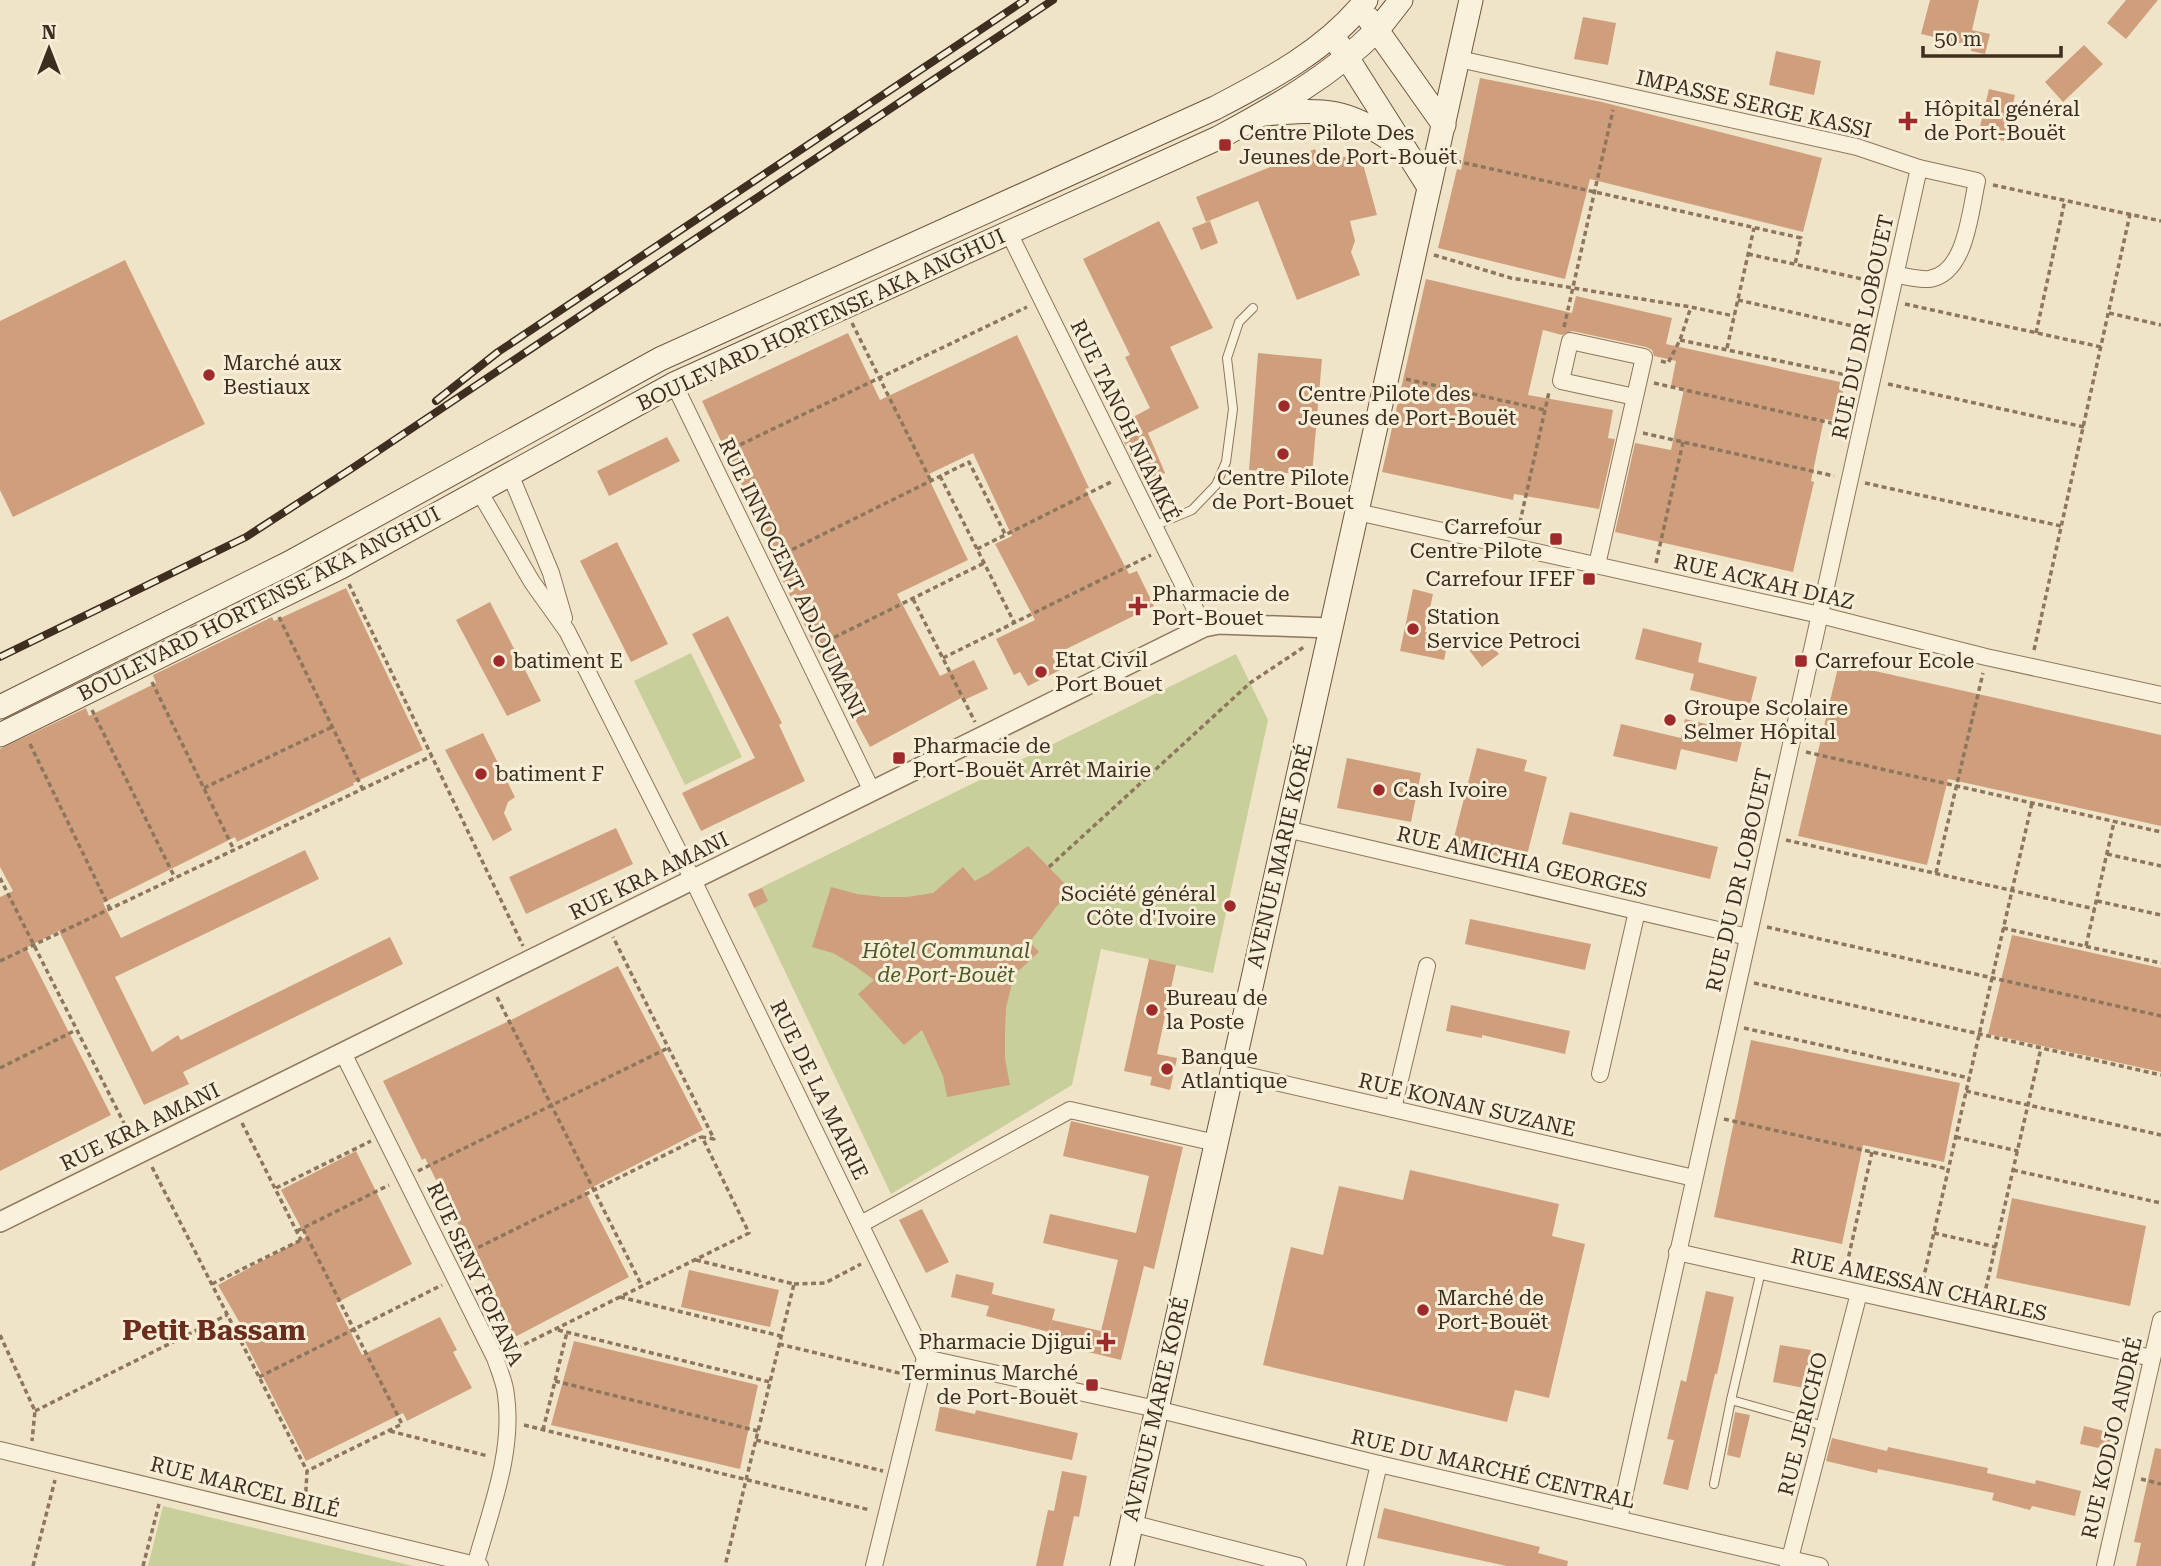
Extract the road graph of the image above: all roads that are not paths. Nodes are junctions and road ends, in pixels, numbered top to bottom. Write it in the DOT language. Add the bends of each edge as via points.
graph roads {
  1 [pos="1401,0"];
  2 [pos="1471,0"];
  3 [pos="1364,3"];
  4 [pos="1377,29"];
  5 [pos="1332,35"];
  6 [pos="1346,57"];
  7 [pos="1459,59"];
  8 [pos="1262,114"];
  9 [pos="1444,125"];
  10 [pos="1406,151"];
  11 [pos="1919,168"];
  12 [pos="1429,187"];
  13 [pos="1009,233"];
  14 [pos="1893,287"];
  15 [pos="1253,308"];
  16 [pos="674,384"];
  17 [pos="1635,397"];
  18 [pos="510,474"];
  19 [pos="479,491"];
  20 [pos="1357,512"];
  21 [pos="1154,526"];
  22 [pos="1597,565"];
  23 [pos="1820,615"];
  24 [pos="1204,627"];
  25 [pos="1331,628"];
  26 [pos="568,631"];
  27 [pos="2161,695"];
  28 [pos="0,707"];
  29 [pos="10,730"];
  30 [pos="872,791"];
  31 [pos="1286,829"];
  32 [pos="693,880"];
  33 [pos="1637,911"];
  34 [pos="1750,930"];
  35 [pos="1427,966"];
  36 [pos="343,1053"];
  37 [pos="1232,1072"];
  38 [pos="1600,1074"];
  39 [pos="1393,1109"];
  40 [pos="1216,1143"];
  41 [pos="1694,1178"];
  42 [pos="0,1222"];
  43 [pos="861,1224"];
  44 [pos="1678,1252"];
  45 [pos="1761,1271"];
  46 [pos="1858,1293"];
  47 [pos="2161,1320"];
  48 [pos="925,1358"];
  49 [pos="2152,1358"];
  50 [pos="1731,1400"];
  51 [pos="1156,1409"];
  52 [pos="1824,1426"];
  53 [pos="0,1450"];
  54 [pos="1378,1464"];
  55 [pos="1714,1484"];
  56 [pos="1619,1519"];
  57 [pos="1131,1523"];
  58 [pos="1789,1563"];
  59 [pos="477,1566"];
  60 [pos="874,1566"];
  61 [pos="1122,1566"];
  62 [pos="1298,1566"];
  63 [pos="1355,1566"];
  64 [pos="1820,1566"];
  65 [pos="2105,1566"];
  1 -- 4 [label="main road, BOULEVARD HORTENSE AKA ANGHUI"];
  2 -- 7 [label="main road, AVENUE MARIE KORÉ"];
  3 -- 4 [label="main road"];
  3 -- 5 [label="main road, BOULEVARD HORTENSE AKA ANGHUI"];
  4 -- 6 [label="main road, BOULEVARD HORTENSE AKA ANGHUI"];
  4 -- 9 [label="main road"];
  5 -- 6 [label="main road"];
  5 -- 28 [label="main road, BOULEVARD HORTENSE AKA ANGHUI" via="1284,70 1215,108 660,359 289,563"];
  6 -- 8 [label="main road, BOULEVARD HORTENSE AKA ANGHUI"];
  6 -- 10 [label="main road"];
  7 -- 9 [label="main road, AVENUE MARIE KORÉ"];
  7 -- 11 [label="street, IMPASSE SERGE KASSI" via="1857,147"];
  8 -- 10 [label="main road" via="1311,110 1353,117"];
  8 -- 13 [label="main road, BOULEVARD HORTENSE AKA ANGHUI"];
  9 -- 12 [label="main road, AVENUE MARIE KORÉ"];
  10 -- 12 [label="main road"];
  11 -- 14 [label="street, RUE DU DR LOBOUET"];
  11 -- 14 [label="street, IMPASSE SERGE KASSI" via="1977,181 1959,257 1951,269"];
  12 -- 20 [label="main road, AVENUE MARIE KORÉ"];
  13 -- 16 [label="main road, BOULEVARD HORTENSE AKA ANGHUI"];
  13 -- 21 [label="street, RUE TANOH NIAMKÉ"];
  14 -- 23 [label="street, RUE DU DR LOBOUET"];
  15 -- 21 [label="lane" via="1239,322 1227,358 1233,409 1226,462 1216,485 1192,510"];
  16 -- 18 [label="main road, BOULEVARD HORTENSE AKA ANGHUI"];
  16 -- 30 [label="street, RUE INNOCENT ADJOUMANI"];
  17 -- 17 [label="street" via="1561,380 1570,341 1644,358"];
  17 -- 22 [label="street"];
  18 -- 19 [label="main road, BOULEVARD HORTENSE AKA ANGHUI"];
  18 -- 26 [label="street, RUE DE LA MAIRIE" via="551,573"];
  19 -- 26 [label="street, RUE DE LA MAIRIE" via="532,582"];
  19 -- 29 [label="main road, BOULEVARD HORTENSE AKA ANGHUI" via="272,603"];
  20 -- 22 [label="street, RUE ACKAH DIAZ"];
  20 -- 25 [label="main road, AVENUE MARIE KORÉ"];
  21 -- 24 [label="street, RUE TANOH NIAMKÉ"];
  22 -- 23 [label="street, RUE ACKAH DIAZ"];
  23 -- 27 [label="street, RUE ACKAH DIAZ"];
  23 -- 34 [label="street, RUE DU DR LOBOUET"];
  24 -- 25 [label="street, RUE KRA AMANI"];
  24 -- 30 [label="street, RUE KRA AMANI"];
  25 -- 31 [label="main road, AVENUE MARIE KORÉ"];
  26 -- 32 [label="street, RUE DE LA MAIRIE"];
  30 -- 32 [label="street, RUE KRA AMANI"];
  31 -- 33 [label="street, RUE AMICHIA GEORGES"];
  31 -- 37 [label="main road, AVENUE MARIE KORÉ"];
  32 -- 36 [label="street, RUE KRA AMANI"];
  32 -- 43 [label="street, RUE DE LA MAIRIE"];
  33 -- 34 [label="street, RUE AMICHIA GEORGES"];
  33 -- 38 [label="street"];
  34 -- 41 [label="street, RUE DU DR LOBOUET"];
  35 -- 39 [label="street"];
  36 -- 42 [label="street, RUE KRA AMANI"];
  36 -- 59 [label="street, RUE SENY FOFANA" via="449,1262 506,1392 504,1460"];
  37 -- 39 [label="street, RUE KONAN SUZANE"];
  37 -- 40 [label="main road, AVENUE MARIE KORÉ"];
  39 -- 41 [label="street, RUE KONAN SUZANE"];
  40 -- 43 [label="street" via="1070,1110"];
  40 -- 51 [label="main road, AVENUE MARIE KORÉ"];
  41 -- 44 [label="street, RUE DU DR LOBOUET"];
  43 -- 48 [label="street, RUE DE LA MAIRIE"];
  44 -- 45 [label="street, RUE AMESSAN CHARLES"];
  44 -- 56 [label="street, RUE DU DR LOBOUET"];
  45 -- 46 [label="street, RUE AMESSAN CHARLES"];
  45 -- 50 [label="lane"];
  46 -- 49 [label="street, RUE AMESSAN CHARLES"];
  46 -- 52 [label="street, RUE JERICHO"];
  47 -- 49 [label="street, RUE KODJO ANDRÉ"];
  48 -- 51 [label="street"];
  48 -- 60 [label="street"];
  49 -- 65 [label="street, RUE KODJO ANDRÉ"];
  50 -- 52 [label="lane"];
  50 -- 55 [label="lane"];
  51 -- 54 [label="street, RUE DU MARCHÉ CENTRAL"];
  51 -- 57 [label="main road, AVENUE MARIE KORÉ"];
  52 -- 58 [label="street, RUE JERICHO"];
  53 -- 59 [label="street, RUE MARCEL BILÉ"];
  54 -- 56 [label="street, RUE DU MARCHÉ CENTRAL"];
  54 -- 63 [label="street"];
  56 -- 58 [label="street, RUE DU MARCHÉ CENTRAL"];
  57 -- 61 [label="main road, AVENUE MARIE KORÉ"];
  57 -- 62 [label="street"];
  58 -- 64 [label="street, RUE DU MARCHÉ CENTRAL"];
}
